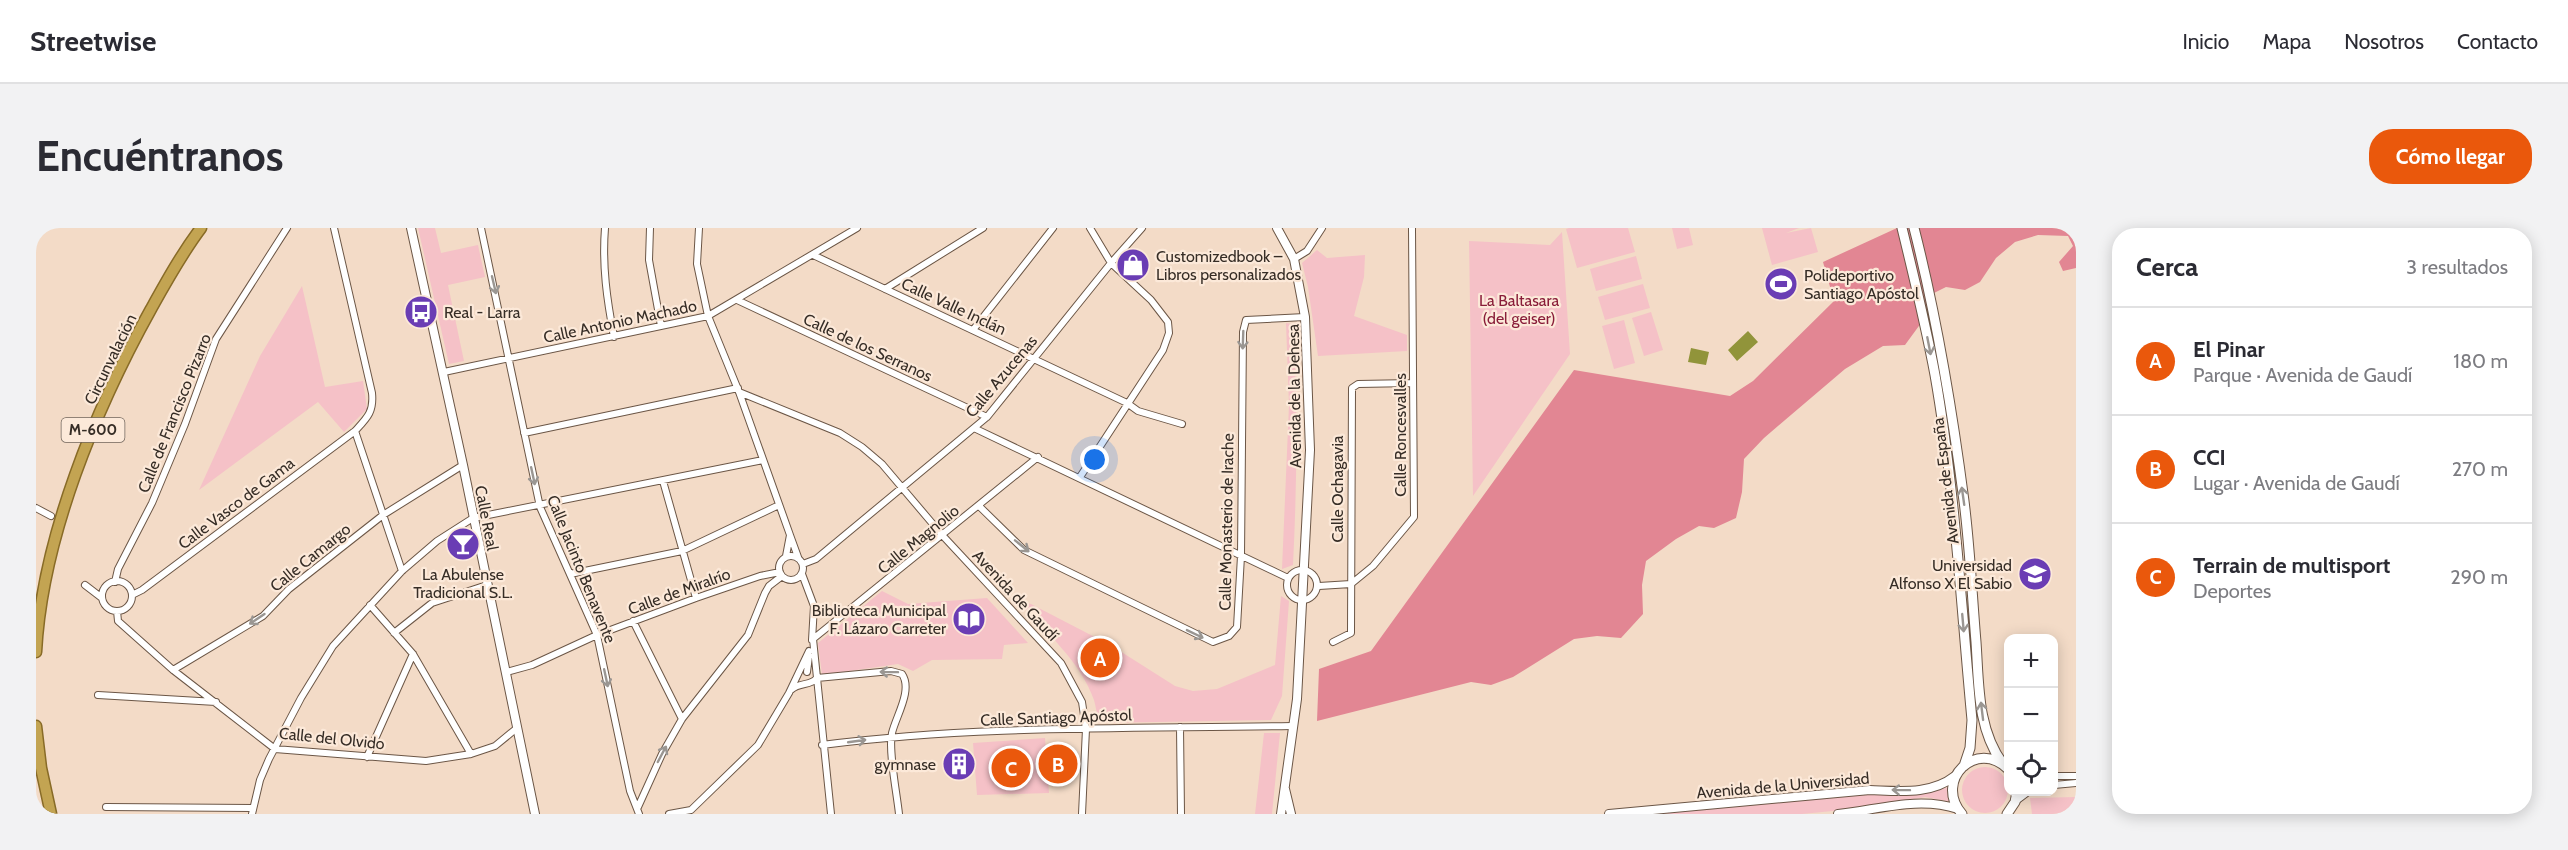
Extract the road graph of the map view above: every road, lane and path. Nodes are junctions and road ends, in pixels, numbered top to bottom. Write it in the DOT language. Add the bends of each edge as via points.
graph roads {
  1 [pos="201,228"];
  2 [pos="286,228"];
  3 [pos="334,228"];
  4 [pos="411,228"];
  5 [pos="481,228"];
  6 [pos="605,228"];
  7 [pos="650,228"];
  8 [pos="699,228"];
  9 [pos="857,228"];
  10 [pos="983,228"];
  11 [pos="1053,228"];
  12 [pos="1090,228"];
  13 [pos="1142,228"];
  14 [pos="1277,228"];
  15 [pos="1322,228"];
  16 [pos="1412,228"];
  17 [pos="1902,228"];
  18 [pos="1914,228"];
  19 [pos="813,255"];
  20 [pos="1294,260"];
  21 [pos="1111,263"];
  22 [pos="885,289"];
  23 [pos="737,300"];
  24 [pos="708,316"];
  25 [pos="1305,317"];
  26 [pos="661,327"];
  27 [pos="973,330"];
  28 [pos="614,337"];
  29 [pos="510,359"];
  30 [pos="1034,359"];
  31 [pos="444,372"];
  32 [pos="1413,383"];
  33 [pos="739,390"];
  34 [pos="1126,403"];
  35 [pos="987,417"];
  36 [pos="1182,424"];
  37 [pos="976,429"];
  38 [pos="355,430"];
  39 [pos="524,434"];
  40 [pos="1038,457"];
  41 [pos="763,460"];
  42 [pos="463,465"];
  43 [pos="1080,477"];
  44 [pos="663,481"];
  45 [pos="904,489"];
  46 [pos="779,505"];
  47 [pos="979,506"];
  48 [pos="540,507"];
  49 [pos="36,508"];
  50 [pos="51,516"];
  51 [pos="383,516"];
  52 [pos="473,518"];
  53 [pos="790,534"];
  54 [pos="943,536"];
  55 [pos="682,551"];
  56 [pos="786,556"];
  57 [pos="1241,556"];
  58 [pos="798,557"];
  59 [pos="803,564"];
  60 [pos="1305,569"];
  61 [pos="402,571"];
  62 [pos="570,574"];
  63 [pos="781,574"];
  64 [pos="802,574"];
  65 [pos="760,576"];
  66 [pos="1288,578"];
  67 [pos="115,582"];
  68 [pos="1351,584"];
  69 [pos="85,585"];
  70 [pos="487,585"];
  71 [pos="769,586"];
  72 [pos="1319,586"];
  73 [pos="132,595"];
  74 [pos="102,598"];
  75 [pos="696,598"];
  76 [pos="1303,601"];
  77 [pos="370,605"];
  78 [pos="117,611"];
  79 [pos="633,621"];
  80 [pos="394,633"];
  81 [pos="597,635"];
  82 [pos="813,639"];
  83 [pos="1333,642"];
  84 [pos="809,651"];
  85 [pos="36,652"];
  86 [pos="413,654"];
  87 [pos="173,670"];
  88 [pos="507,672"];
  89 [pos="812,675"];
  90 [pos="794,680"];
  91 [pos="809,683"];
  92 [pos="789,693"];
  93 [pos="98,695"];
  94 [pos="817,697"];
  95 [pos="217,702"];
  96 [pos="682,719"];
  97 [pos="36,726"];
  98 [pos="1292,726"];
  99 [pos="517,728"];
  100 [pos="1180,728"];
  101 [pos="1086,729"];
  102 [pos="891,736"];
  103 [pos="822,746"];
  104 [pos="275,749"];
  105 [pos="471,754"];
  106 [pos="367,756"];
  107 [pos="2004,764"];
  108 [pos="2004,765"];
  109 [pos="1964,766"];
  110 [pos="1955,776"];
  111 [pos="2058,776"];
  112 [pos="2076,776"];
  113 [pos="2076,783"];
  114 [pos="647,784"];
  115 [pos="1284,785"];
  116 [pos="2058,785"];
  117 [pos="630,791"];
  118 [pos="2016,796"];
  119 [pos="2023,796"];
  120 [pos="2015,802"];
  121 [pos="106,807"];
  122 [pos="253,811"];
  123 [pos="639,811"];
  124 [pos="1960,811"];
  125 [pos="691,812"];
  126 [pos="51,814"];
  127 [pos="535,814"];
  128 [pos="669,814"];
  129 [pos="831,814"];
  130 [pos="899,814"];
  131 [pos="1082,814"];
  132 [pos="1181,814"];
  133 [pos="1281,814"];
  134 [pos="1291,814"];
  135 [pos="1609,814"];
  136 [pos="1838,814"];
  137 [pos="2007,814"];
  1 -- 85 [label="highway, Circunvalación / M-600" via="122,360 87,444 46,577"];
  2 -- 67 [label="street, Calle de Francisco Pizarro" via="216,339 185,424"];
  3 -- 38 [label="street, Calle Vasco de Gama" via="373,407"];
  4 -- 31 [label="street, Calle Real"];
  5 -- 29 [label="street, Calle Jacinto Benavente, one-way"];
  6 -- 28 [label="street" via="606,292"];
  7 -- 26 [label="street" via="649,260"];
  8 -- 24 [label="street" via="697,264"];
  9 -- 19 [label="street, Calle Antonio Machado"];
  10 -- 22 [label="street"];
  11 -- 27 [label="street"];
  12 -- 21 [label="street"];
  13 -- 21 [label="street, Calle Azucenas"];
  14 -- 20 [label="street, Avenida de la Dehesa"];
  15 -- 20 [label="street" via="1307,251"];
  16 -- 32 [label="street, Calle Roncesvalles"];
  17 -- 109 [label="main road, Avenida de España, one-way" via="1935,377 1953,505 1972,720"];
  107 -- 18 [label="main road, Avenida de España, one-way" via="1994,752 1982,716 1964,505 1946,373"];
  19 -- 22 [label="street, Calle Valle Inclán"];
  19 -- 23 [label="street, Calle Antonio Machado"];
  20 -- 25 [label="street, Avenida de la Dehesa"];
  21 -- 30 [label="street, Calle Azucenas"];
  21 -- 34 [label="street" via="1151,300 1167,322 1169,333 1163,350"];
  22 -- 27 [label="street, Calle Valle Inclán"];
  23 -- 24 [label="street, Calle Antonio Machado"];
  23 -- 35 [label="street, Calle de los Serranos"];
  24 -- 26 [label="street, Calle Antonio Machado"];
  24 -- 33 [label="street"];
  25 -- 57 [label="street, Calle Monasterio de Irache, one-way" via="1246,320"];
  25 -- 60 [label="street, Avenida de la Dehesa" via="1310,450"];
  26 -- 28 [label="street, Calle Antonio Machado"];
  27 -- 30 [label="street, Calle Valle Inclán"];
  28 -- 29 [label="street, Calle Antonio Machado"];
  29 -- 31 [label="street, Calle Antonio Machado"];
  29 -- 39 [label="street, Calle Jacinto Benavente"];
  30 -- 34 [label="street, Calle Valle Inclán"];
  30 -- 35 [label="street, Calle Azucenas"];
  31 -- 42 [label="street, Calle Real"];
  32 -- 68 [label="street, Calle Roncesvalles" via="1414,517 1373,566"];
  32 -- 68 [label="street, Calle Ochagavia" via="1358,384 1352,388"];
  33 -- 39 [label="street"];
  33 -- 41 [label="street"];
  33 -- 45 [label="street, Avenida de Gaudí" via="840,433 882,464"];
  34 -- 36 [label="street, Calle Valle Inclán" via="1138,411"];
  34 -- 43 [label="street"];
  35 -- 37 [label="street, Calle Azucenas"];
  37 -- 40 [label="street"];
  37 -- 45 [label="street, Calle Azucenas"];
  38 -- 51 [label="street"];
  38 -- 73 [label="street, Calle Vasco de Gama"];
  39 -- 48 [label="street, Calle Jacinto Benavente, one-way"];
  40 -- 43 [label="street"];
  40 -- 47 [label="street, Calle Magnolio"];
  41 -- 44 [label="street"];
  41 -- 46 [label="street"];
  42 -- 51 [label="street, Calle Camargo"];
  42 -- 52 [label="street, Calle Real"];
  43 -- 57 [label="street"];
  44 -- 48 [label="street"];
  44 -- 55 [label="street"];
  45 -- 54 [label="street, Avenida de Gaudí"];
  45 -- 59 [label="street, Calle Azucenas" via="816,559"];
  46 -- 53 [label="street"];
  46 -- 55 [label="street"];
  47 -- 54 [label="street, Calle Magnolio"];
  47 -- 57 [label="street, Calle Monasterio de Irache, one-way" via="1024,550 1213,642 1229,636 1237,627"];
  48 -- 52 [label="street"];
  48 -- 62 [label="street, Calle Jacinto Benavente"];
  49 -- 50 [label="street"];
  51 -- 61 [label="street"];
  51 -- 87 [label="street, Calle Camargo, one-way" via="289,589 263,616"];
  52 -- 61 [label="street" via="437,541"];
  52 -- 70 [label="street, Calle Real"];
  53 -- 56 [label="street"];
  53 -- 58 [label="street"];
  54 -- 82 [label="street, Calle Magnolio"];
  54 -- 101 [label="street, Avenida de Gaudí" via="1061,663 1082,702"];
  55 -- 62 [label="street"];
  55 -- 75 [label="street"];
  56 -- 58 [label="street"];
  56 -- 63 [label="street" via="780,563"];
  57 -- 66 [label="street"];
  58 -- 59 [label="street"];
  59 -- 64 [label="street"];
  60 -- 66 [label="street" via="1294,571"];
  60 -- 72 [label="street" via="1316,576"];
  60 -- 76 [label="street, Avenida de la Dehesa"];
  61 -- 77 [label="street"];
  62 -- 81 [label="street, Calle Jacinto Benavente"];
  63 -- 64 [label="street" via="789,580"];
  63 -- 65 [label="street, Calle de Miralrío"];
  63 -- 71 [label="street"];
  64 -- 82 [label="street" via="814,606"];
  65 -- 71 [label="street"];
  65 -- 75 [label="street, Calle de Miralrío"];
  66 -- 76 [label="street" via="1287,588 1293,598"];
  67 -- 73 [label="street" via="128,586"];
  67 -- 74 [label="street" via="107,586"];
  68 -- 72 [label="street"];
  68 -- 83 [label="street, Calle Ochagavia" via="1351,633"];
  69 -- 74 [label="street"];
  70 -- 80 [label="street" via="432,603"];
  70 -- 88 [label="street, Calle Real"];
  71 -- 96 [label="street" via="748,634"];
  72 -- 76 [label="street" via="1316,594"];
  73 -- 78 [label="street" via="129,604"];
  74 -- 78 [label="street" via="106,606"];
  75 -- 79 [label="street, Calle de Miralrío"];
  76 -- 98 [label="street, Avenida de la Dehesa"];
  77 -- 80 [label="street"];
  77 -- 104 [label="street" via="333,646"];
  78 -- 87 [label="street, Calle del Olvido" via="118,621"];
  79 -- 81 [label="street, Calle de Miralrío"];
  79 -- 96 [label="street"];
  80 -- 86 [label="street"];
  81 -- 88 [label="street, Calle de Miralrío" via="532,666"];
  81 -- 117 [label="street, Calle Jacinto Benavente, one-way"];
  82 -- 84 [label="street"];
  82 -- 89 [label="street"];
  84 -- 89 [label="street"];
  84 -- 90 [label="street"];
  86 -- 105 [label="street"];
  86 -- 106 [label="street"];
  87 -- 95 [label="street, Calle del Olvido"];
  88 -- 99 [label="street, Calle Real"];
  89 -- 90 [label="street"];
  89 -- 91 [label="street"];
  89 -- 91 [label="street" via="805,680"];
  89 -- 94 [label="street"];
  102 -- 89 [label="street, one-way" via="906,688 902,674 891,671"];
  90 -- 92 [label="street"];
  91 -- 92 [label="street" via="796,686"];
  91 -- 94 [label="street"];
  92 -- 125 [label="street" via="758,745"];
  93 -- 95 [label="street"];
  94 -- 103 [label="street"];
  95 -- 104 [label="street, Calle del Olvido"];
  114 -- 96 [label="street, one-way"];
  97 -- 126 [label="highway" via="40,768"];
  98 -- 100 [label="street, Calle Santiago Apóstol"];
  98 -- 115 [label="street, Avenida de la Dehesa"];
  99 -- 105 [label="street, Calle del Olvido" via="495,746"];
  99 -- 127 [label="street, Calle Real"];
  100 -- 101 [label="street, Calle Santiago Apóstol"];
  100 -- 132 [label="street"];
  101 -- 102 [label="street, Calle Santiago Apóstol"];
  101 -- 131 [label="street, Avenida de Gaudí"];
  103 -- 102 [label="street, Calle Santiago Apóstol, one-way"];
  102 -- 130 [label="street"];
  103 -- 129 [label="street"];
  104 -- 106 [label="street, Calle del Olvido"];
  104 -- 122 [label="street" via="260,780"];
  105 -- 106 [label="street, Calle del Olvido" via="426,761"];
  108 -- 109 [label="main road" via="1983,758"];
  109 -- 110 [label="main road"];
  110 -- 124 [label="main road" via="1953,798"];
  110 -- 135 [label="street, Avenida de la Universidad, one-way" via="1933,789 1870,790"];
  111 -- 112 [label="street"];
  113 -- 116 [label="street"];
  114 -- 117 [label="street"];
  114 -- 123 [label="street"];
  115 -- 133 [label="street, Avenida de la Dehesa"];
  115 -- 134 [label="street, Avenida de la Dehesa"];
  117 -- 123 [label="street, Calle Jacinto Benavente"];
  118 -- 120 [label="main road"];
  119 -- 120 [label="street"];
  120 -- 137 [label="main road"];
  121 -- 122 [label="street"];
  124 -- 136 [label="street, Avenida de la Universidad" via="1920,802"];
  125 -- 128 [label="street"];
}
